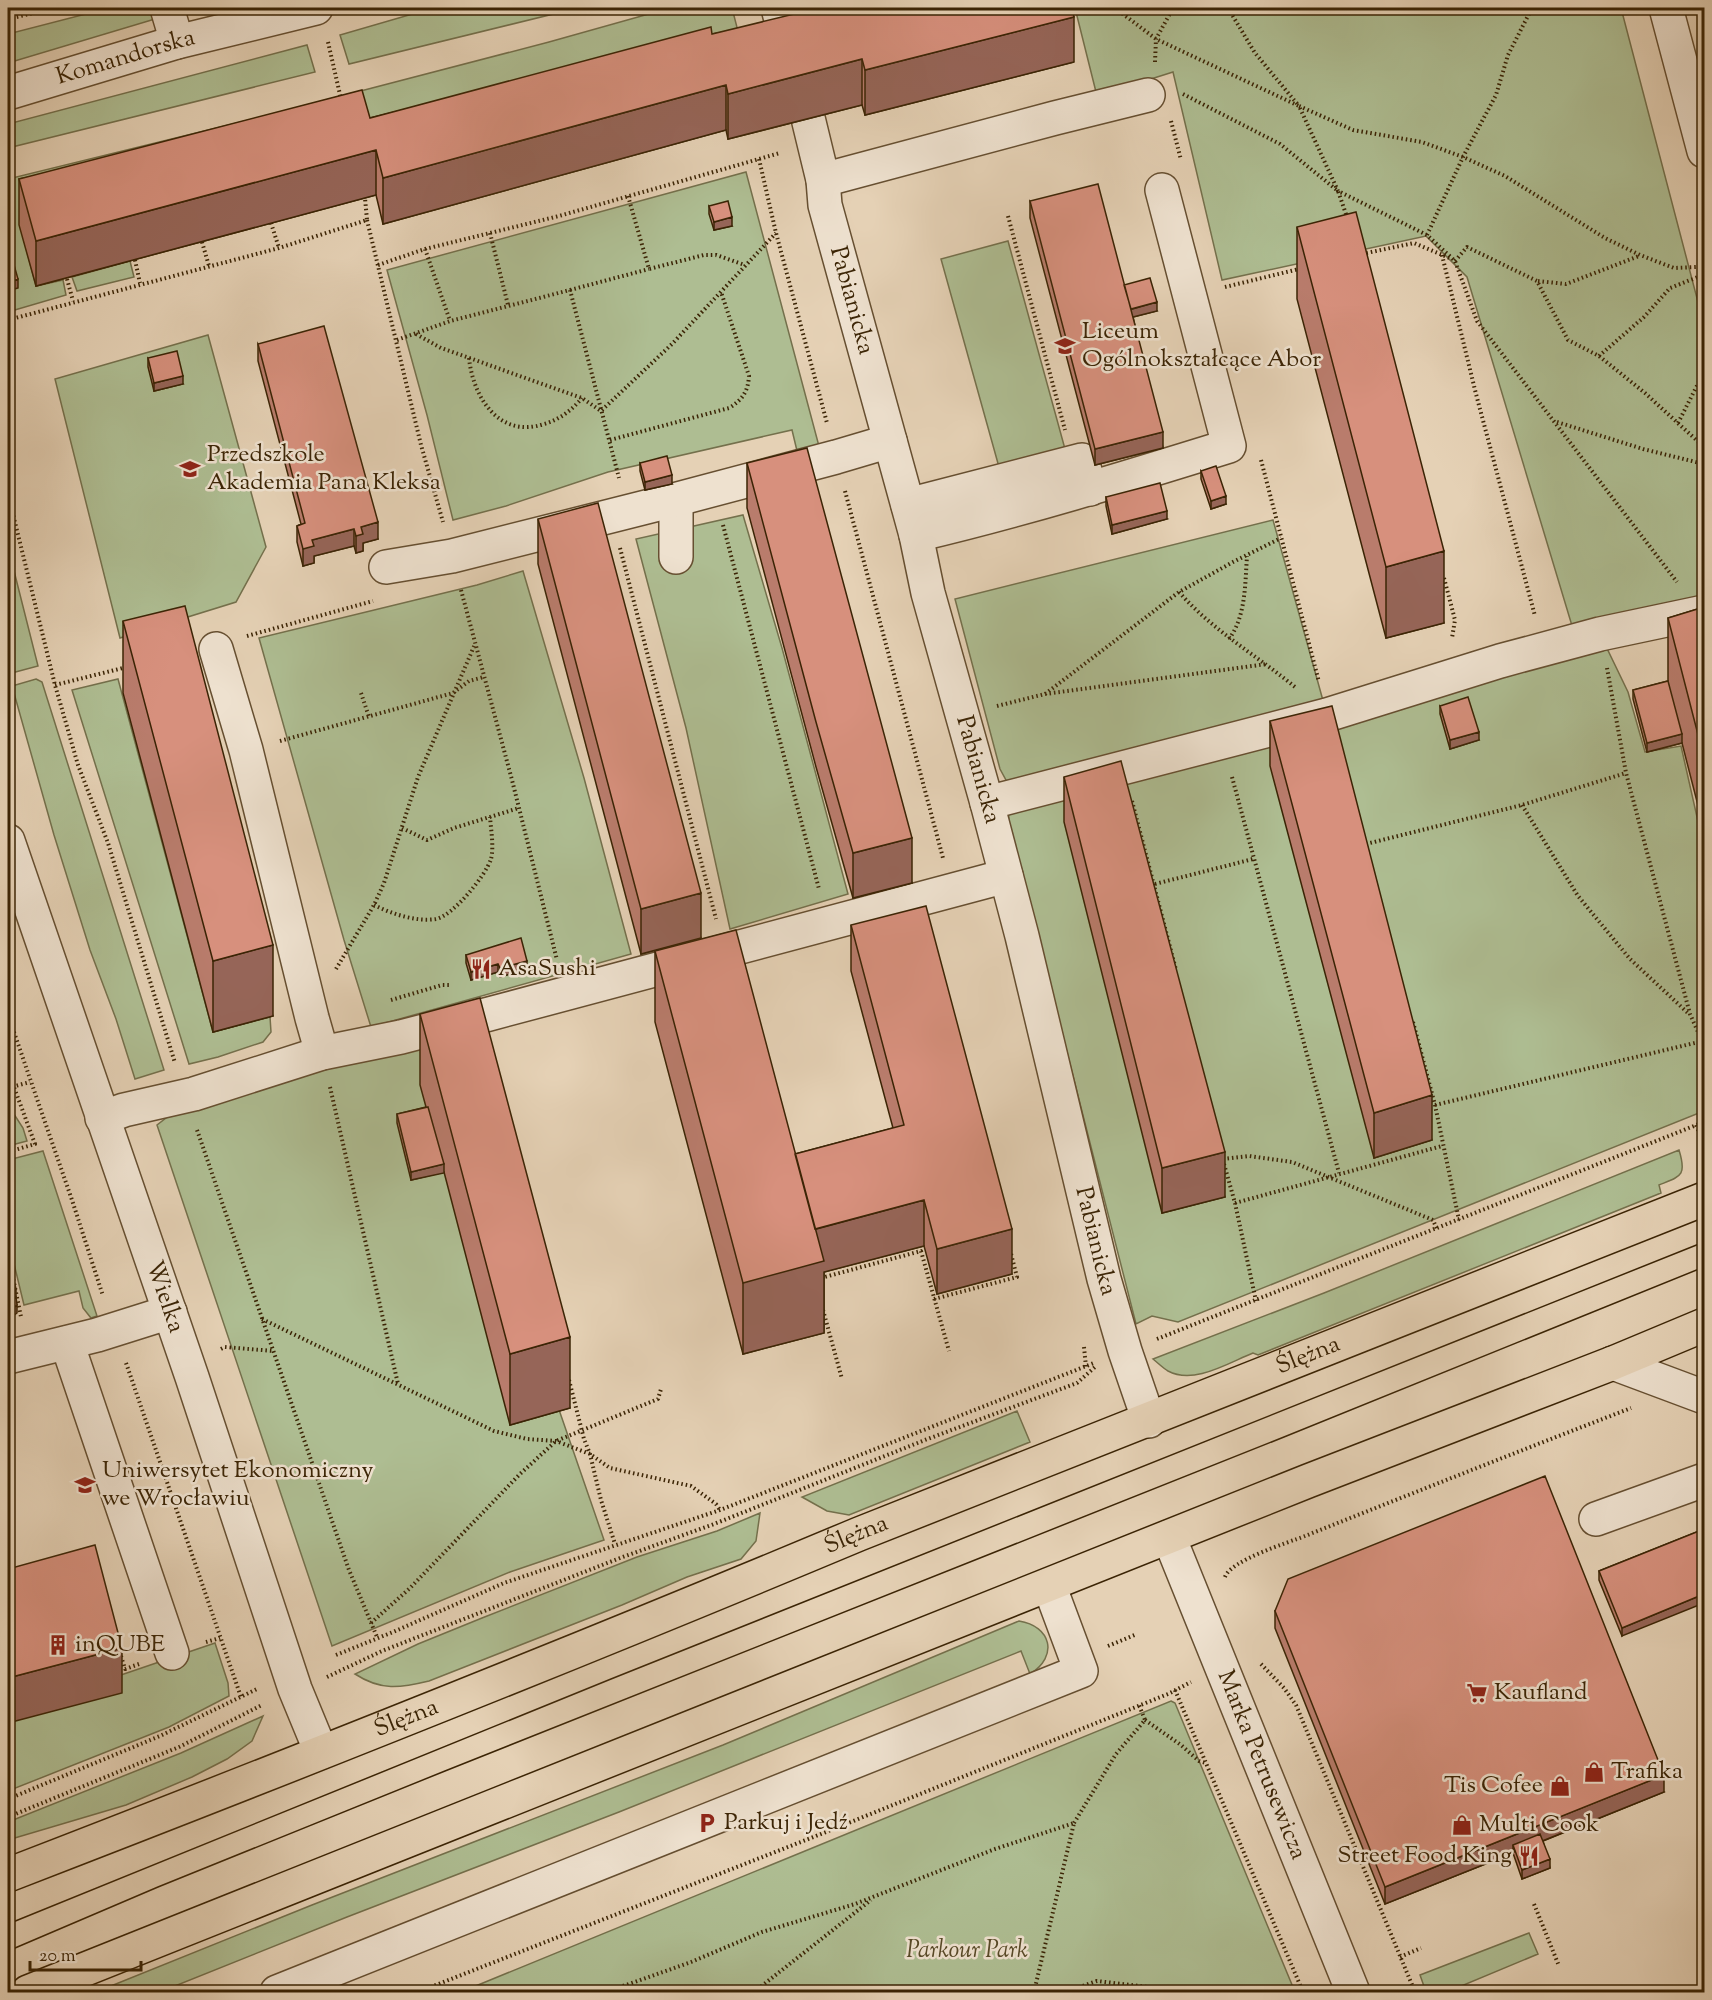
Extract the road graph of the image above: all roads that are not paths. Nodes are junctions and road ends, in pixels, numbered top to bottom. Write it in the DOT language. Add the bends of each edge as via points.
graph roads {
  1 [pos="167,8"];
  2 [pos="778,8"];
  3 [pos="1666,8"];
  4 [pos="322,21"];
  5 [pos="177,42"];
  6 [pos="791,60"];
  7 [pos="8,93"];
  8 [pos="1159,106"];
  9 [pos="811,129"];
  10 [pos="1704,151"];
  11 [pos="823,180"];
  12 [pos="1162,190"];
  13 [pos="890,441"];
  14 [pos="674,500"];
  15 [pos="912,520"];
  16 [pos="676,557"];
  17 [pos="386,567"];
  18 [pos="1704,612"];
  19 [pos="216,649"];
  20 [pos="987,803"];
  21 [pos="8,841"];
  22 [pos="1006,876"];
  23 [pos="322,1053"];
  24 [pos="102,1118"];
  25 [pos="1704,1199"];
  26 [pos="170,1312"];
  27 [pos="1704,1325"];
  28 [pos="67,1343"];
  29 [pos="10,1357"];
  30 [pos="1613,1363"];
  31 [pos="1693,1393"];
  32 [pos="1149,1421"];
  33 [pos="1704,1480"];
  34 [pos="1596,1519"];
  35 [pos="1169,1537"];
  36 [pos="1049,1585"];
  37 [pos="172,1653"];
  38 [pos="321,1752"];
  39 [pos="8,1875"];
  40 [pos="30,1992"];
  41 [pos="277,1992"];
  42 [pos="1353,1992"];
  1 -- 5 [label="street"];
  2 -- 6 [label="street"];
  3 -- 10 [label="street"];
  4 -- 5 [label="street, Komandorska"];
  5 -- 7 [label="street, Komandorska"];
  8 -- 11 [label="street" via="1055,117"];
  9 -- 11 [label="street, Pabianicka"];
  11 -- 13 [label="street, Pabianicka" via="825,205"];
  12 -- 15 [label="street" via="1229,446 1082,476 966,524"];
  13 -- 14 [label="street"];
  13 -- 15 [label="street, Pabianicka"];
  14 -- 16 [label="street"];
  14 -- 17 [label="street" via="623,525"];
  15 -- 20 [label="street, Pabianicka" via="928,593"];
  18 -- 20 [label="street" via="1600,634 1325,704 1224,742"];
  19 -- 23 [label="street" via="246,750"];
  20 -- 22 [label="street, Pabianicka"];
  21 -- 24 [label="street, Wielka"];
  22 -- 23 [label="street" via="401,1037"];
  22 -- 32 [label="street, Pabianicka" via="1104,1279"];
  23 -- 24 [label="street"];
  24 -- 26 [label="street, Wielka"];
  25 -- 32 [label="main road, Ślężna"];
  26 -- 28 [label="street"];
  26 -- 38 [label="street, Wielka" via="269,1612"];
  27 -- 30 [label="main road"];
  28 -- 29 [label="street"];
  28 -- 37 [label="street"];
  30 -- 31 [label="street"];
  30 -- 35 [label="main road"];
  32 -- 38 [label="main road, Ślężna"];
  33 -- 34 [label="street"];
  35 -- 36 [label="main road"];
  35 -- 42 [label="street, Marka Petrusewicza"];
  36 -- 40 [label="main road"];
  36 -- 41 [label="street" via="1082,1671"];
  38 -- 39 [label="main road, Ślężna"];
}
